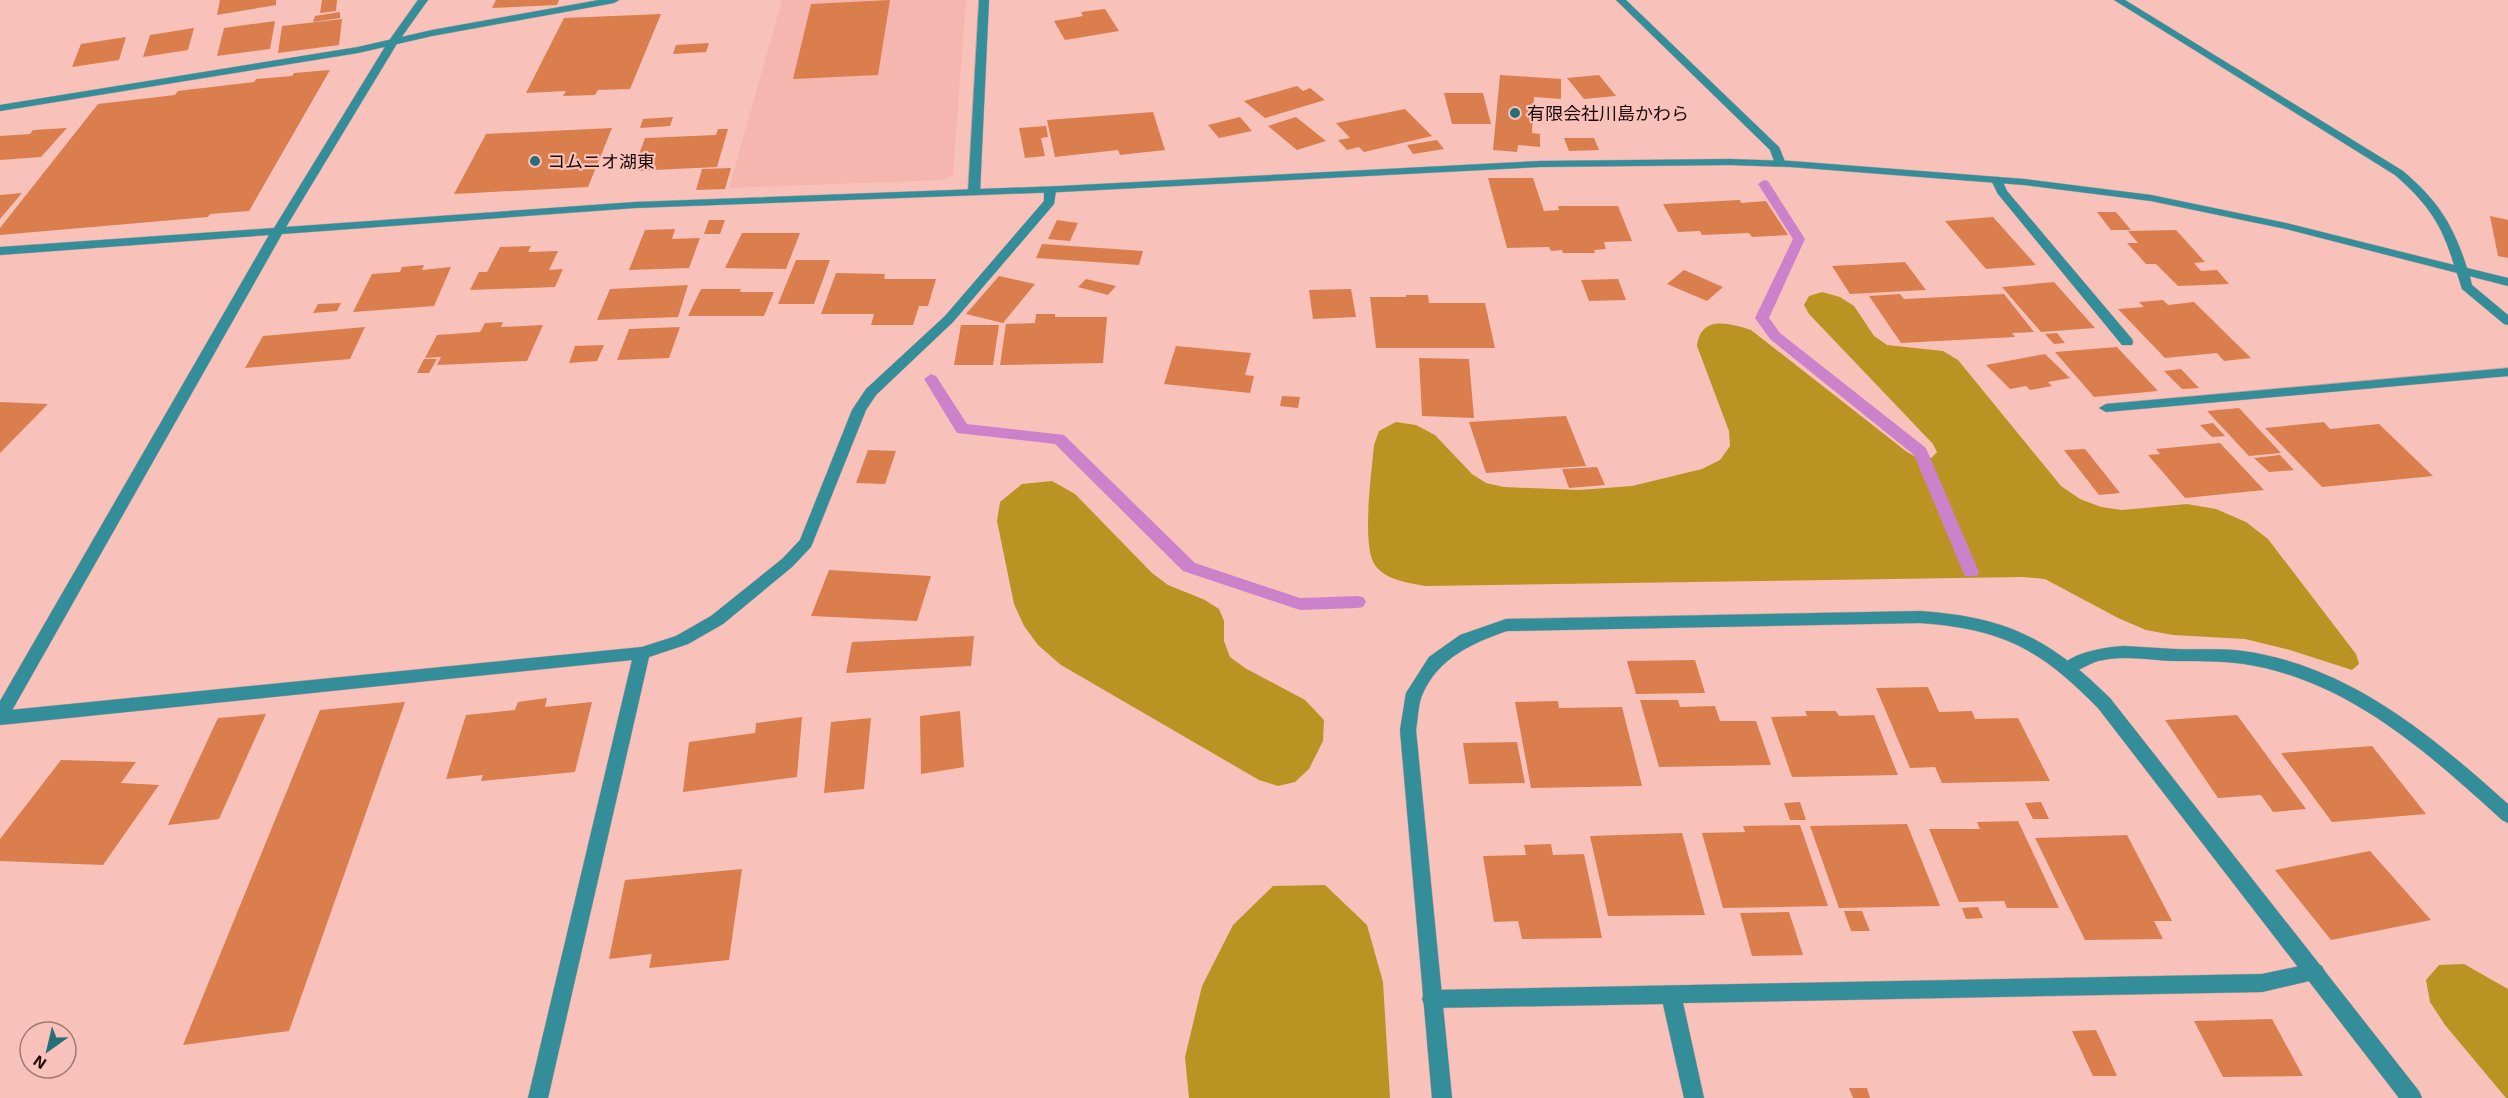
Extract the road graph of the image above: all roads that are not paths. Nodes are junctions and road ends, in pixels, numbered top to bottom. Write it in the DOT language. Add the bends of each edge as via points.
graph roads {
  1 [pos="423,0"];
  2 [pos="614,0"];
  3 [pos="984,0"];
  4 [pos="1621,0"];
  5 [pos="2119,0"];
  6 [pos="393,42"];
  7 [pos="0,108"];
  8 [pos="1780,164"];
  9 [pos="1997,180"];
  10 [pos="1050,190"];
  11 [pos="974,192"];
  12 [pos="278,230"];
  13 [pos="0,251"];
  14 [pos="2462,270"];
  15 [pos="2508,282"];
  16 [pos="2508,321"];
  17 [pos="2127,342"];
  18 [pos="2508,372"];
  19 [pos="2106,408"];
  20 [pos="642,653"];
  21 [pos="2069,668"];
  22 [pos="0,717"];
  23 [pos="2508,815"];
  24 [pos="2314,972"];
  25 [pos="1671,994"];
  26 [pos="1432,999"];
  27 [pos="538,1098"];
  28 [pos="1442,1098"];
  29 [pos="1694,1098"];
  30 [pos="2412,1098"];
  1 -- 6 [label="street"];
  2 -- 6 [label="street"];
  3 -- 11 [label="street"];
  4 -- 8 [label="street" via="1775,149"];
  5 -- 14 [label="street" via="2399,174 2442,217"];
  6 -- 7 [label="street"];
  6 -- 12 [label="street"];
  8 -- 9 [label="street"];
  8 -- 10 [label="street" via="1540,164"];
  9 -- 14 [label="street" via="2087,189 2218,210"];
  9 -- 17 [label="street" via="2002,192"];
  10 -- 11 [label="street"];
  10 -- 20 [label="street" via="1050,202 949,319 871,392 859,410 806,543 717,620 682,640"];
  11 -- 12 [label="street" via="635,205"];
  12 -- 13 [label="street"];
  12 -- 22 [label="street"];
  14 -- 15 [label="street"];
  14 -- 16 [label="street" via="2466,286"];
  18 -- 19 [label="street"];
  20 -- 22 [label="street"];
  20 -- 27 [label="street"];
  21 -- 23 [label="street" via="2099,654 2110,654 2214,655 2251,658 2290,668 2370,703 2408,727"];
  21 -- 24 [label="street" via="2104,703"];
  21 -- 26 [label="street" via="2001,629 1960,619 1920,617 1506,625 1466,639 1435,661 1414,693 1408,730"];
  24 -- 25 [label="street" via="2262,982"];
  24 -- 30 [label="street"];
  25 -- 26 [label="street"];
  25 -- 29 [label="street"];
  26 -- 28 [label="street"];
}
